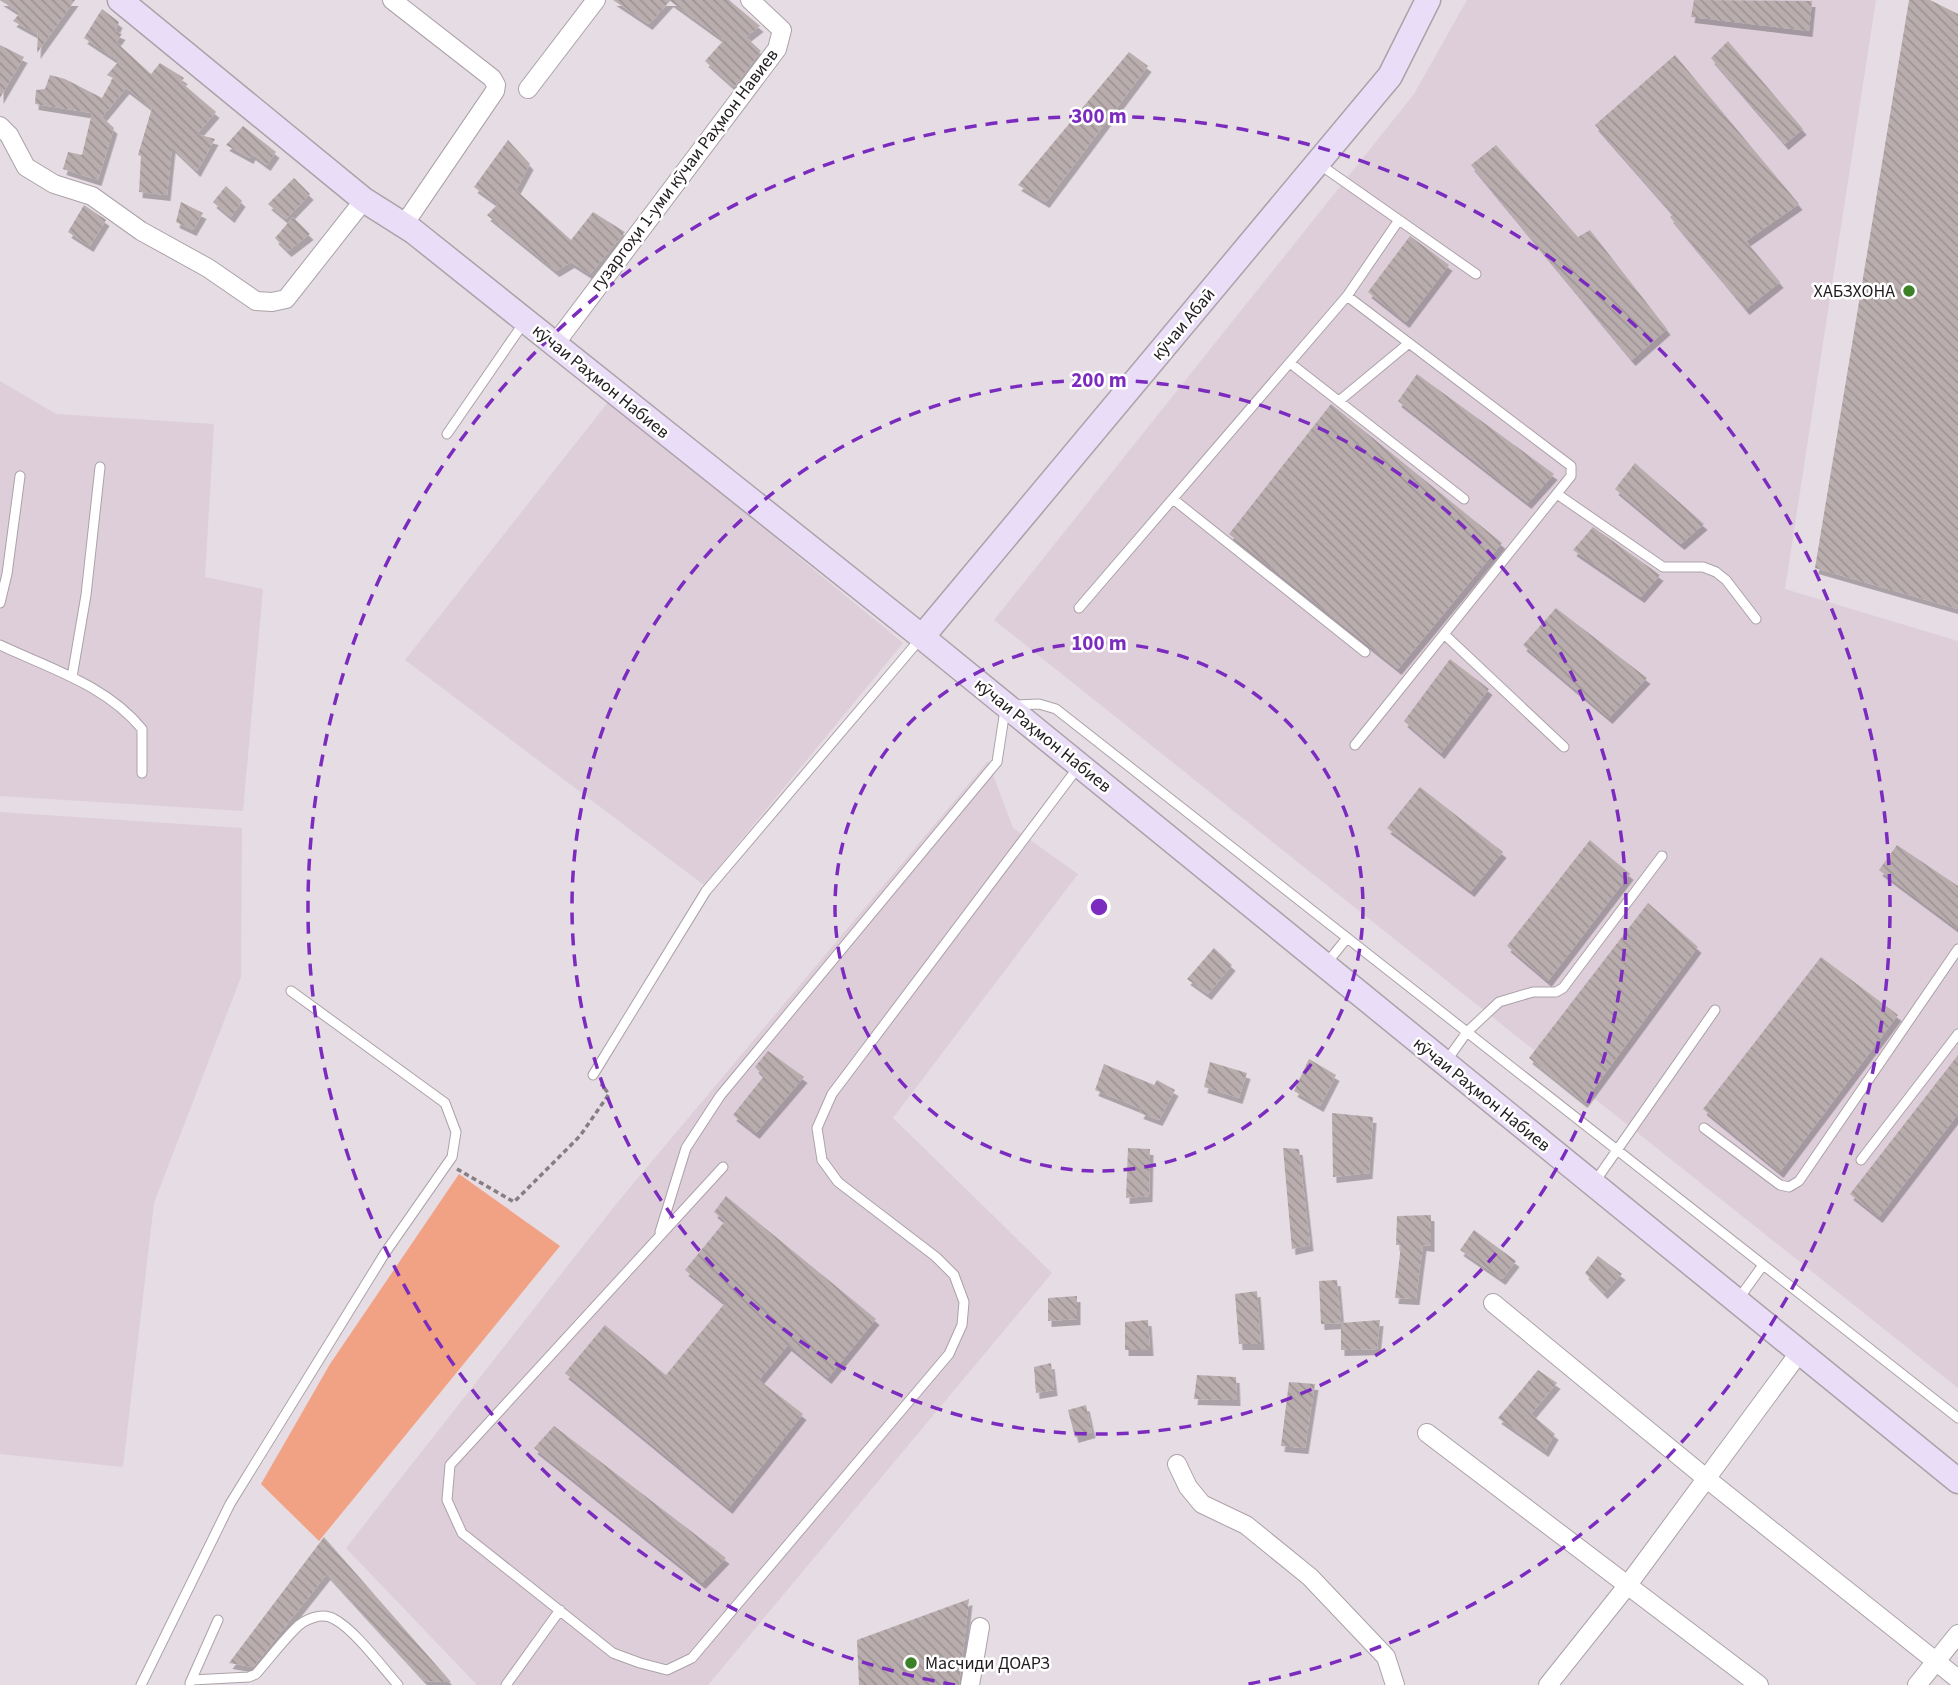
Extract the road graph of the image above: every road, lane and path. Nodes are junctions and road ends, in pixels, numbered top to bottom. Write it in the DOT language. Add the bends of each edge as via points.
graph roads {
  1 [pos="120,0"];
  2 [pos="392,0"];
  3 [pos="596,0"];
  4 [pos="750,0"];
  5 [pos="1427,0"];
  6 [pos="528,89"];
  7 [pos="0,125"];
  8 [pos="1317,163"];
  9 [pos="364,200"];
  10 [pos="1399,220"];
  11 [pos="403,226"];
  12 [pos="1476,274"];
  13 [pos="1347,296"];
  14 [pos="526,320"];
  15 [pos="1409,343"];
  16 [pos="555,344"];
  17 [pos="1290,363"];
  18 [pos="1339,401"];
  19 [pos="447,434"];
  20 [pos="100,467"];
  21 [pos="20,476"];
  22 [pos="1557,494"];
  23 [pos="1173,499"];
  24 [pos="1464,499"];
  25 [pos="0,603"];
  26 [pos="1079,608"];
  27 [pos="1756,619"];
  28 [pos="1444,634"];
  29 [pos="922,637"];
  30 [pos="0,645"];
  31 [pos="1365,652"];
  32 [pos="72,677"];
  33 [pos="1006,705"];
  34 [pos="1354,745"];
  35 [pos="1564,747"];
  36 [pos="1080,765"];
  37 [pos="142,773"];
  38 [pos="1662,856"];
  39 [pos="1347,938"];
  40 [pos="1958,949"];
  41 [pos="1325,965"];
  42 [pos="291,991"];
  43 [pos="1715,1010"];
  44 [pos="1467,1032"];
  45 [pos="1958,1034"];
  46 [pos="1445,1064"];
  47 [pos="593,1075"];
  48 [pos="1704,1128"];
  49 [pos="1618,1151"];
  50 [pos="1861,1160"];
  51 [pos="448,1163"];
  52 [pos="723,1167"];
  53 [pos="1593,1185"];
  54 [pos="659,1237"];
  55 [pos="1763,1265"];
  56 [pos="1737,1302"];
  57 [pos="1493,1303"];
  58 [pos="1799,1353"];
  59 [pos="1958,1418"];
  60 [pos="1427,1433"];
  61 [pos="1177,1464"];
  62 [pos="1707,1479"];
  63 [pos="1958,1481"];
  64 [pos="1627,1586"];
  65 [pos="560,1611"];
  66 [pos="218,1620"];
  67 [pos="980,1627"];
  68 [pos="1958,1634"];
  69 [pos="1936,1662"];
  70 [pos="1958,1679"];
  71 [pos="191,1683"];
  72 [pos="141,1685"];
  73 [pos="398,1685"];
  74 [pos="506,1685"];
  75 [pos="970,1685"];
  76 [pos="1395,1685"];
  77 [pos="1548,1685"];
  78 [pos="1759,1685"];
  79 [pos="1917,1685"];
  1 -- 9 [label="main road, кӯчаи Раҳмон Набиев"];
  2 -- 11 [label="street" via="496,85"];
  3 -- 6 [label="street"];
  4 -- 16 [label="street, гузаргоҳи 1-уми кӯчаи Раҳмон Навиев" via="782,30 777,49"];
  5 -- 8 [label="main road, кӯчаи Абаӣ" via="1390,76"];
  7 -- 9 [label="street" via="26,167 54,184 92,196 256,302 286,299"];
  8 -- 10 [label="lane"];
  8 -- 29 [label="main road, кӯчаи Абаӣ"];
  9 -- 11 [label="main road, кӯчаи Раҳмон Набиев"];
  10 -- 12 [label="lane"];
  10 -- 13 [label="lane"];
  11 -- 14 [label="main road, кӯчаи Раҳмон Набиев"];
  13 -- 15 [label="lane"];
  13 -- 17 [label="lane"];
  14 -- 16 [label="main road, кӯчаи Раҳмон Набиев"];
  14 -- 19 [label="lane"];
  15 -- 18 [label="lane"];
  15 -- 22 [label="lane" via="1571,466 1571,477"];
  16 -- 29 [label="main road, кӯчаи Раҳмон Набиев"];
  17 -- 18 [label="lane"];
  17 -- 23 [label="lane"];
  18 -- 24 [label="lane"];
  20 -- 32 [label="lane"];
  21 -- 25 [label="lane"];
  22 -- 27 [label="lane" via="1663,567 1703,567 1716,572"];
  22 -- 28 [label="lane"];
  23 -- 26 [label="lane"];
  23 -- 31 [label="lane"];
  28 -- 34 [label="lane"];
  28 -- 35 [label="lane"];
  29 -- 33 [label="main road, кӯчаи Раҳмон Набиев"];
  29 -- 47 [label="lane" via="706,891"];
  30 -- 32 [label="lane"];
  32 -- 37 [label="lane" via="104,694 142,729"];
  33 -- 36 [label="main road, кӯчаи Раҳмон Набиев"];
  33 -- 39 [label="lane" via="1039,704 1056,709"];
  33 -- 54 [label="lane" via="998,762 720,1096 686,1148"];
  36 -- 41 [label="main road, кӯчаи Раҳмон Набиев"];
  36 -- 65 [label="lane" via="832,1094 817,1128 822,1160 838,1182 954,1275 964,1301 962,1325 949,1354 692,1658 667,1670 640,1663 613,1653"];
  38 -- 44 [label="lane" via="1563,988 1499,1002"];
  39 -- 41 [label="lane"];
  39 -- 44 [label="lane"];
  40 -- 48 [label="lane" via="1799,1181 1789,1187 1780,1185"];
  41 -- 46 [label="main road, кӯчаи Раҳмон Набиев"];
  42 -- 51 [label="lane" via="445,1103 456,1132"];
  43 -- 49 [label="lane"];
  44 -- 46 [label="lane"];
  44 -- 49 [label="lane"];
  45 -- 50 [label="lane"];
  46 -- 53 [label="main road, кӯчаи Раҳмон Набиев"];
  47 -- 51 [label="path" via="610,1094 580,1136 514,1202"];
  49 -- 53 [label="lane"];
  49 -- 55 [label="lane"];
  51 -- 72 [label="lane" via="385,1252 230,1504"];
  52 -- 54 [label="lane"];
  53 -- 56 [label="main road, кӯчаи Раҳмон Набиев"];
  54 -- 65 [label="lane" via="450,1465 447,1500 462,1533"];
  55 -- 56 [label="lane"];
  55 -- 59 [label="lane"];
  56 -- 58 [label="main road, кӯчаи Раҳмон Набиев"];
  57 -- 62 [label="street"];
  58 -- 62 [label="street"];
  58 -- 63 [label="main road, кӯчаи Раҳмон Набиев"];
  60 -- 64 [label="street"];
  61 -- 76 [label="street" via="1202,1504 1246,1525 1329,1596 1386,1657"];
  62 -- 64 [label="street"];
  62 -- 69 [label="street"];
  64 -- 77 [label="street"];
  64 -- 78 [label="street"];
  65 -- 74 [label="lane"];
  66 -- 71 [label="lane"];
  67 -- 75 [label="street"];
  68 -- 69 [label="street"];
  69 -- 70 [label="street"];
  69 -- 79 [label="street"];
  71 -- 73 [label="lane" via="256,1674 307,1620 332,1617"];
}
